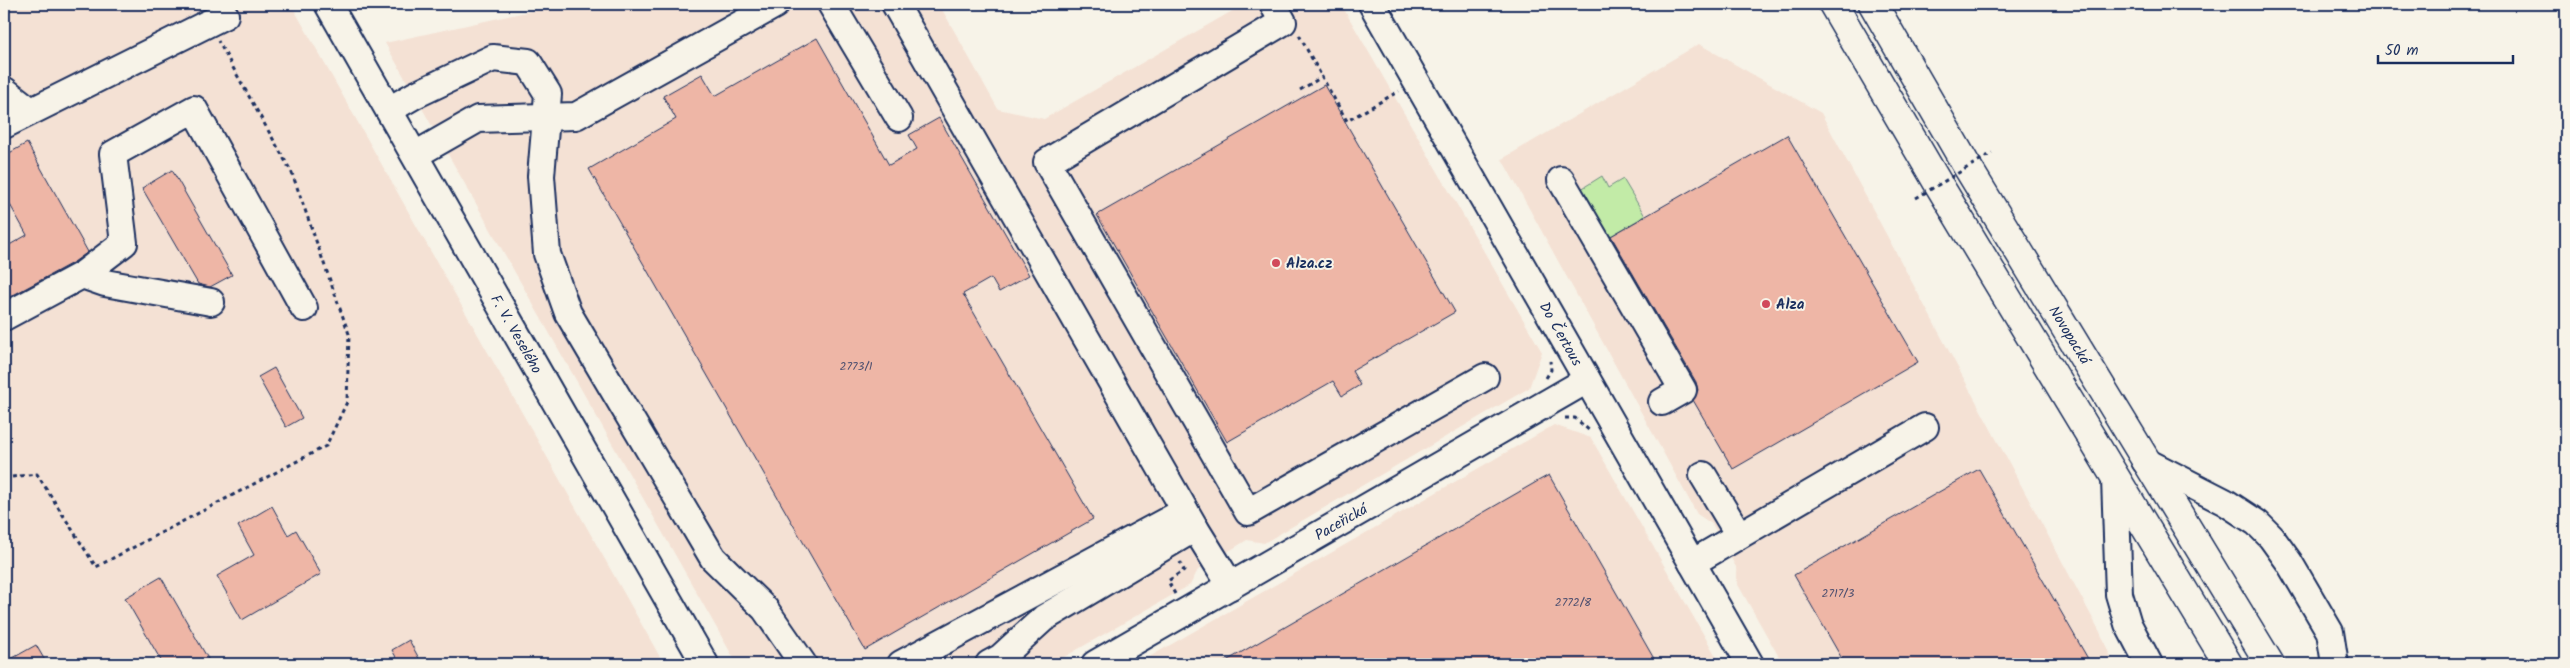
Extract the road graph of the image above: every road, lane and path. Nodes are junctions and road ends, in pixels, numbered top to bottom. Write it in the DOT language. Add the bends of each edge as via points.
graph roads {
  1 [pos="328,4"];
  2 [pos="831,4"];
  3 [pos="895,4"];
  4 [pos="1273,4"];
  5 [pos="1372,4"];
  6 [pos="1834,4"];
  7 [pos="1873,4"];
  8 [pos="774,5"];
  9 [pos="217,19"];
  10 [pos="1300,30"];
  11 [pos="1322,77"];
  12 [pos="4,90"];
  13 [pos="1300,90"];
  14 [pos="1399,91"];
  15 [pos="389,110"];
  16 [pos="31,111"];
  17 [pos="546,117"];
  18 [pos="898,118"];
  19 [pos="4,125"];
  20 [pos="1992,153"];
  21 [pos="415,155"];
  22 [pos="1561,180"];
  23 [pos="1916,198"];
  24 [pos="82,275"];
  25 [pos="211,302"];
  26 [pos="304,308"];
  27 [pos="4,317"];
  28 [pos="1485,377"];
  29 [pos="1588,380"];
  30 [pos="1662,402"];
  31 [pos="1558,418"];
  32 [pos="1925,427"];
  33 [pos="1598,438"];
  34 [pos="2145,461"];
  35 [pos="1703,475"];
  36 [pos="4,478"];
  37 [pos="2116,479"];
  38 [pos="1190,520"];
  39 [pos="1738,536"];
  40 [pos="1692,563"];
  41 [pos="1231,586"];
  42 [pos="705,664"];
  43 [pos="803,664"];
  44 [pos="901,664"];
  45 [pos="989,664"];
  46 [pos="1095,664"];
  47 [pos="1750,664"];
  48 [pos="2149,664"];
  49 [pos="2228,664"];
  50 [pos="2270,664"];
  51 [pos="2335,664"];
  1 -- 15 [label="street, F. V. Veselého"];
  2 -- 18 [label="street"];
  3 -- 38 [label="street"];
  4 -- 28 [label="street" via="1283,22 1047,162 1248,512"];
  5 -- 29 [label="street, Do Čertous"];
  6 -- 37 [label="highway"];
  7 -- 34 [label="highway, Novopacká"];
  8 -- 17 [label="street" via="576,116"];
  9 -- 16 [label="street"];
  9 -- 36 [label="path" via="292,173 349,334 347,402 326,446 96,567 37,474"];
  10 -- 11 [label="path" via="1299,36"];
  11 -- 13 [label="path"];
  11 -- 14 [label="path" via="1347,121"];
  12 -- 16 [label="street"];
  15 -- 17 [label="street" via="493,58 528,62 548,94"];
  15 -- 21 [label="street, F. V. Veselého"];
  16 -- 19 [label="street"];
  17 -- 21 [label="street" via="478,119"];
  17 -- 43 [label="street" via="541,176 547,254 568,313 713,558 765,610"];
  20 -- 23 [label="path, bridge"];
  21 -- 42 [label="street, F. V. Veselého"];
  22 -- 30 [label="street" via="1683,390"];
  24 -- 25 [label="street" via="105,283"];
  24 -- 26 [label="street" via="124,243 113,154 194,109"];
  24 -- 27 [label="street"];
  29 -- 40 [label="street, Do Čertous"];
  29 -- 41 [label="street, Paceřická"];
  31 -- 33 [label="path" via="1575,418"];
  32 -- 39 [label="street"];
  34 -- 50 [label="highway, Novopacká"];
  34 -- 51 [label="street" via="2225,502 2257,523 2271,537 2330,632"];
  35 -- 39 [label="street"];
  37 -- 48 [label="street" via="2119,594 2128,624"];
  37 -- 49 [label="highway"];
  38 -- 41 [label="street"];
  38 -- 44 [label="street"];
  38 -- 45 [label="street" via="1044,618"];
  39 -- 40 [label="street"];
  40 -- 47 [label="street, Do Čertous"];
  41 -- 46 [label="street, Paceřická"];
}
